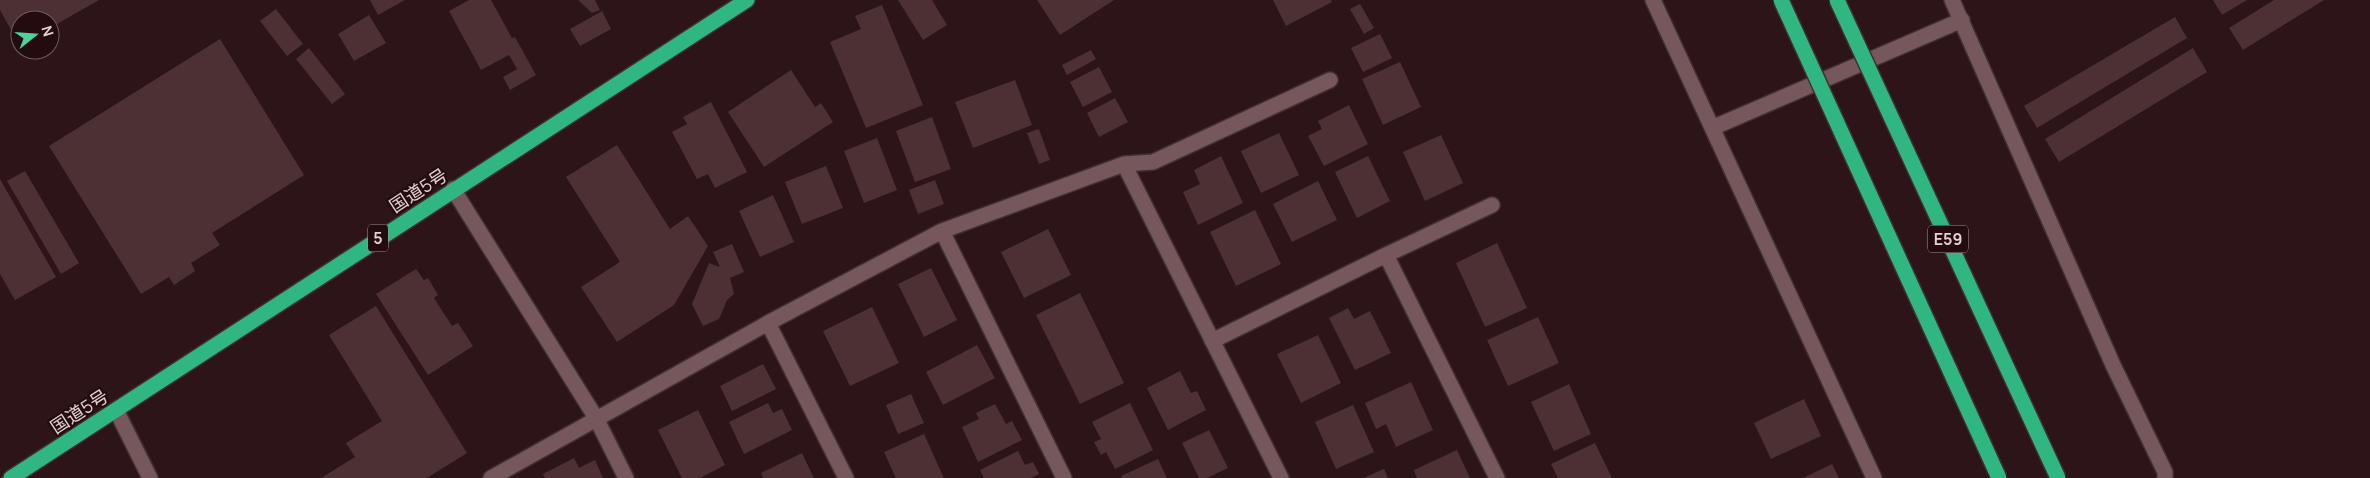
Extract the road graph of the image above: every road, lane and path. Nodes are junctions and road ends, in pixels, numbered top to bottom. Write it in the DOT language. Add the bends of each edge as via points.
graph roads {
  1 [pos="747,0"];
  2 [pos="1653,0"];
  3 [pos="1781,0"];
  4 [pos="1837,0"];
  5 [pos="1952,0"];
  6 [pos="1962,20"];
  7 [pos="1330,80"];
  8 [pos="1712,128"];
  9 [pos="1124,164"];
  10 [pos="453,189"];
  11 [pos="1492,205"];
  12 [pos="942,231"];
  13 [pos="1386,256"];
  14 [pos="768,323"];
  15 [pos="1212,341"];
  16 [pos="116,410"];
  17 [pos="596,418"];
  18 [pos="11,478"];
  19 [pos="150,478"];
  20 [pos="491,478"];
  21 [pos="626,478"];
  22 [pos="846,478"];
  23 [pos="1064,478"];
  24 [pos="1281,478"];
  25 [pos="1497,478"];
  26 [pos="1874,478"];
  27 [pos="1999,478"];
  28 [pos="2058,478"];
  29 [pos="2165,478"];
  1 -- 10 [label="highway, 国道5号 / 5"];
  2 -- 8 [label="street"];
  3 -- 27 [label="highway, bridge"];
  4 -- 28 [label="highway, E59, bridge"];
  5 -- 6 [label="street"];
  6 -- 8 [label="street"];
  6 -- 29 [label="street"];
  7 -- 9 [label="street" via="1153,162"];
  8 -- 26 [label="street"];
  9 -- 12 [label="street"];
  9 -- 15 [label="street"];
  10 -- 16 [label="highway, 国道5号 / 5"];
  10 -- 17 [label="street"];
  11 -- 13 [label="street"];
  12 -- 14 [label="street"];
  12 -- 23 [label="street"];
  13 -- 15 [label="street"];
  13 -- 25 [label="street"];
  14 -- 17 [label="street"];
  14 -- 22 [label="street"];
  15 -- 24 [label="street"];
  16 -- 18 [label="highway, 国道5号 / 5"];
  16 -- 19 [label="street"];
  17 -- 20 [label="street"];
  17 -- 21 [label="street"];
}
